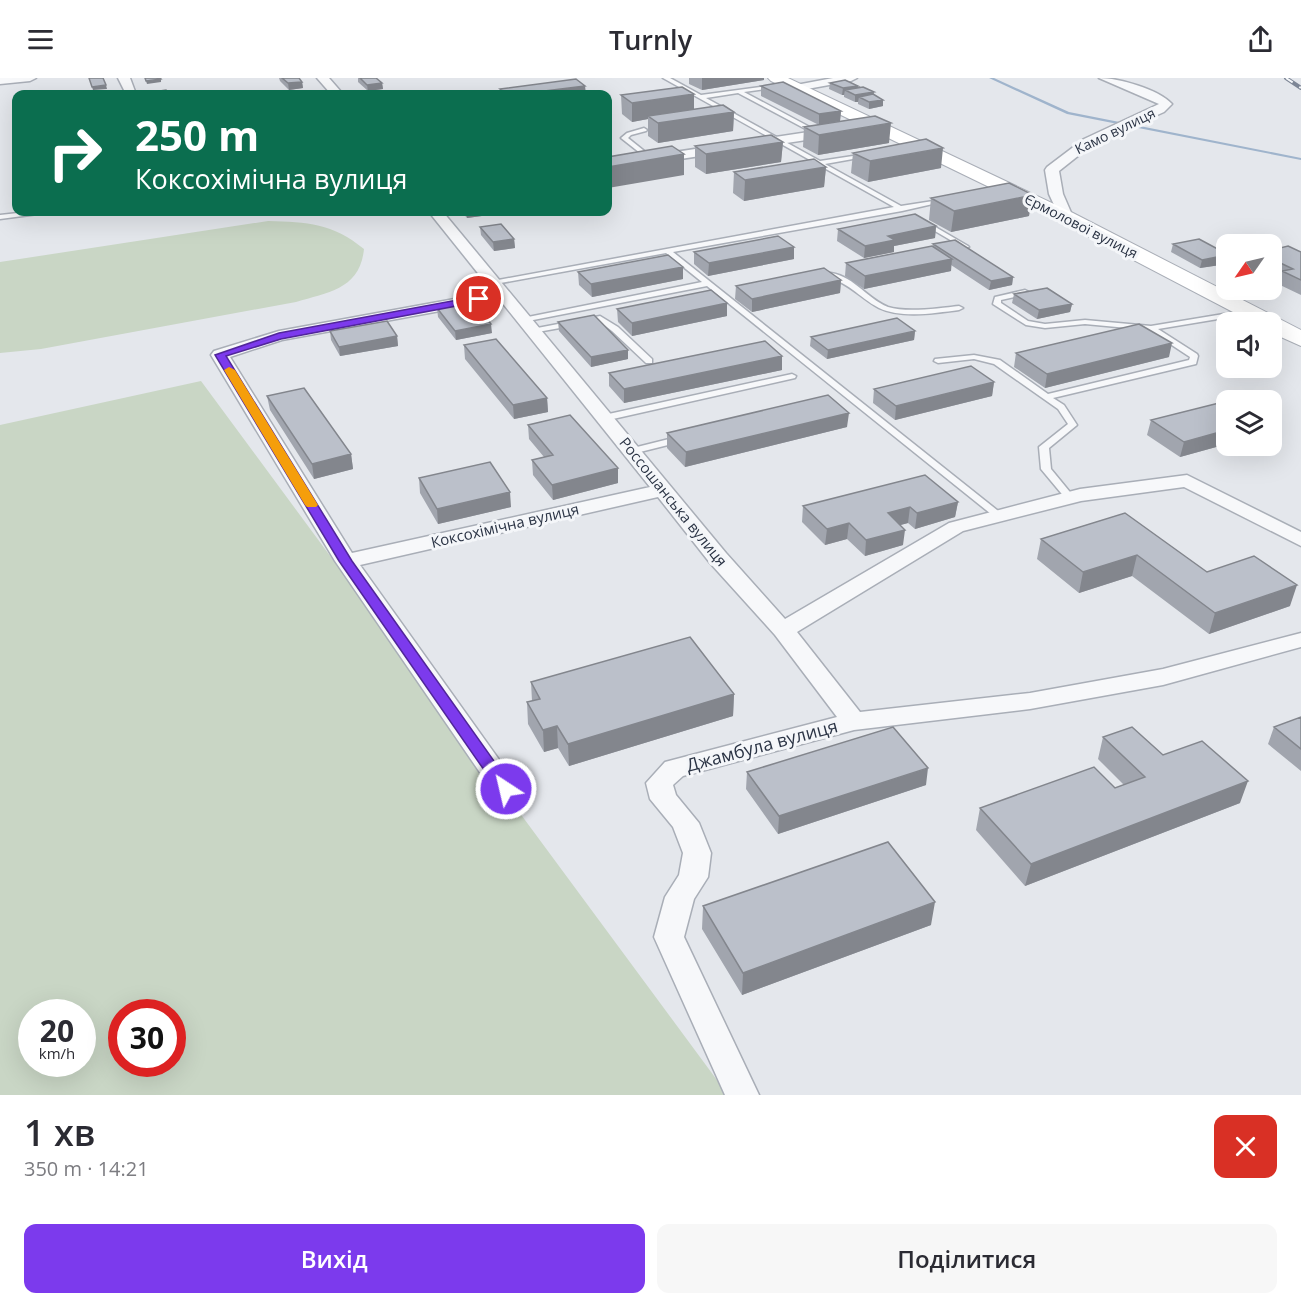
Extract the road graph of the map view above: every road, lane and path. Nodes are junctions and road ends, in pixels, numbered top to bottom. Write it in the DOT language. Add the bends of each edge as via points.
graph roads {
  1 [pos="30,78"];
  2 [pos="341,78"];
  3 [pos="669,78"];
  4 [pos="851,78"];
  5 [pos="1105,78"];
  6 [pos="324,79"];
  7 [pos="0,81"];
  8 [pos="787,83"];
  9 [pos="738,92"];
  10 [pos="700,97"];
  11 [pos="874,126"];
  12 [pos="644,130"];
  13 [pos="819,134"];
  14 [pos="778,140"];
  15 [pos="871,154"];
  16 [pos="652,159"];
  17 [pos="820,163"];
  18 [pos="612,165"];
  19 [pos="947,199"];
  20 [pos="901,208"];
  21 [pos="910,214"];
  22 [pos="439,216"];
  23 [pos="1066,217"];
  24 [pos="920,220"];
  25 [pos="668,251"];
  26 [pos="977,254"];
  27 [pos="818,276"];
  28 [pos="709,283"];
  29 [pos="497,289"];
  30 [pos="1025,292"];
  31 [pos="737,294"];
  32 [pos="725,296"];
  33 [pos="959,308"];
  34 [pos="1249,312"];
  35 [pos="1216,317"];
  36 [pos="527,326"];
  37 [pos="1151,328"];
  38 [pos="1282,329"];
  39 [pos="1301,339"];
  40 [pos="649,361"];
  41 [pos="938,361"];
  42 [pos="792,376"];
  43 [pos="1046,397"];
  44 [pos="604,418"];
  45 [pos="688,437"];
  46 [pos="632,451"];
  47 [pos="664,490"];
  48 [pos="1069,497"];
  49 [pos="999,516"];
  50 [pos="1301,540"];
  51 [pos="346,561"];
  52 [pos="783,630"];
  53 [pos="1301,640"];
  54 [pos="854,721"];
  55 [pos="506,789"];
  56 [pos="742,1095"];
  1 -- 7 [label="street"];
  2 -- 6 [label="street"];
  3 -- 10 [label="lane"];
  4 -- 8 [label="street"];
  5 -- 23 [label="street, Камо вулиця" via="1166,104 1102,136 1052,170 1057,200"];
  8 -- 9 [label="lane"];
  8 -- 11 [label="street, Єрмолової вулиця"];
  9 -- 10 [label="lane"];
  9 -- 13 [label="lane"];
  10 -- 14 [label="lane"];
  11 -- 13 [label="street"];
  11 -- 23 [label="street, Єрмолової вулиця" via="999,189"];
  12 -- 16 [label="lane" via="624,138"];
  13 -- 14 [label="street"];
  14 -- 16 [label="street"];
  14 -- 17 [label="lane"];
  15 -- 17 [label="lane"];
  16 -- 18 [label="street"];
  17 -- 20 [label="lane"];
  19 -- 20 [label="lane"];
  20 -- 21 [label="lane"];
  20 -- 25 [label="lane"];
  22 -- 29 [label="street, Россошанська вулиця"];
  23 -- 34 [label="street, Єрмолової вулиця"];
  24 -- 26 [label="lane"];
  25 -- 28 [label="lane"];
  25 -- 29 [label="lane"];
  27 -- 33 [label="lane" via="830,274 842,279 886,309"];
  28 -- 32 [label="lane"];
  28 -- 36 [label="lane"];
  29 -- 36 [label="street, Россошанська вулиця"];
  29 -- 51 [label="street" via="279,336 220,355"];
  30 -- 37 [label="lane" via="998,299 997,304 1026,323 1045,326 1085,322"];
  31 -- 32 [label="lane"];
  32 -- 49 [label="lane"];
  35 -- 37 [label="lane"];
  36 -- 40 [label="lane" via="600,318"];
  36 -- 44 [label="street, Россошанська вулиця"];
  37 -- 43 [label="lane" via="1194,356 1193,362"];
  38 -- 39 [label="street, Єрмолової вулиця"];
  41 -- 43 [label="lane" via="974,357 997,362"];
  42 -- 44 [label="lane"];
  43 -- 48 [label="lane" via="1061,407 1073,425 1044,447 1046,469"];
  44 -- 46 [label="street, Россошанська вулиця"];
  45 -- 46 [label="lane"];
  46 -- 47 [label="street, Россошанська вулиця"];
  47 -- 51 [label="street, Коксохімічна вулиця"];
  47 -- 52 [label="street, Россошанська вулиця" via="717,558"];
  48 -- 49 [label="street"];
  48 -- 50 [label="street" via="1186,481"];
  49 -- 52 [label="street" via="956,527"];
  51 -- 55 [label="street"];
  52 -- 54 [label="street, Россошанська вулиця"];
  53 -- 54 [label="street" via="1140,681 1030,701"];
  54 -- 56 [label="street, Джамбула вулиця" via="674,769 659,783 663,799 685,823 697,853 693,877 680,897 669,938"];
}
